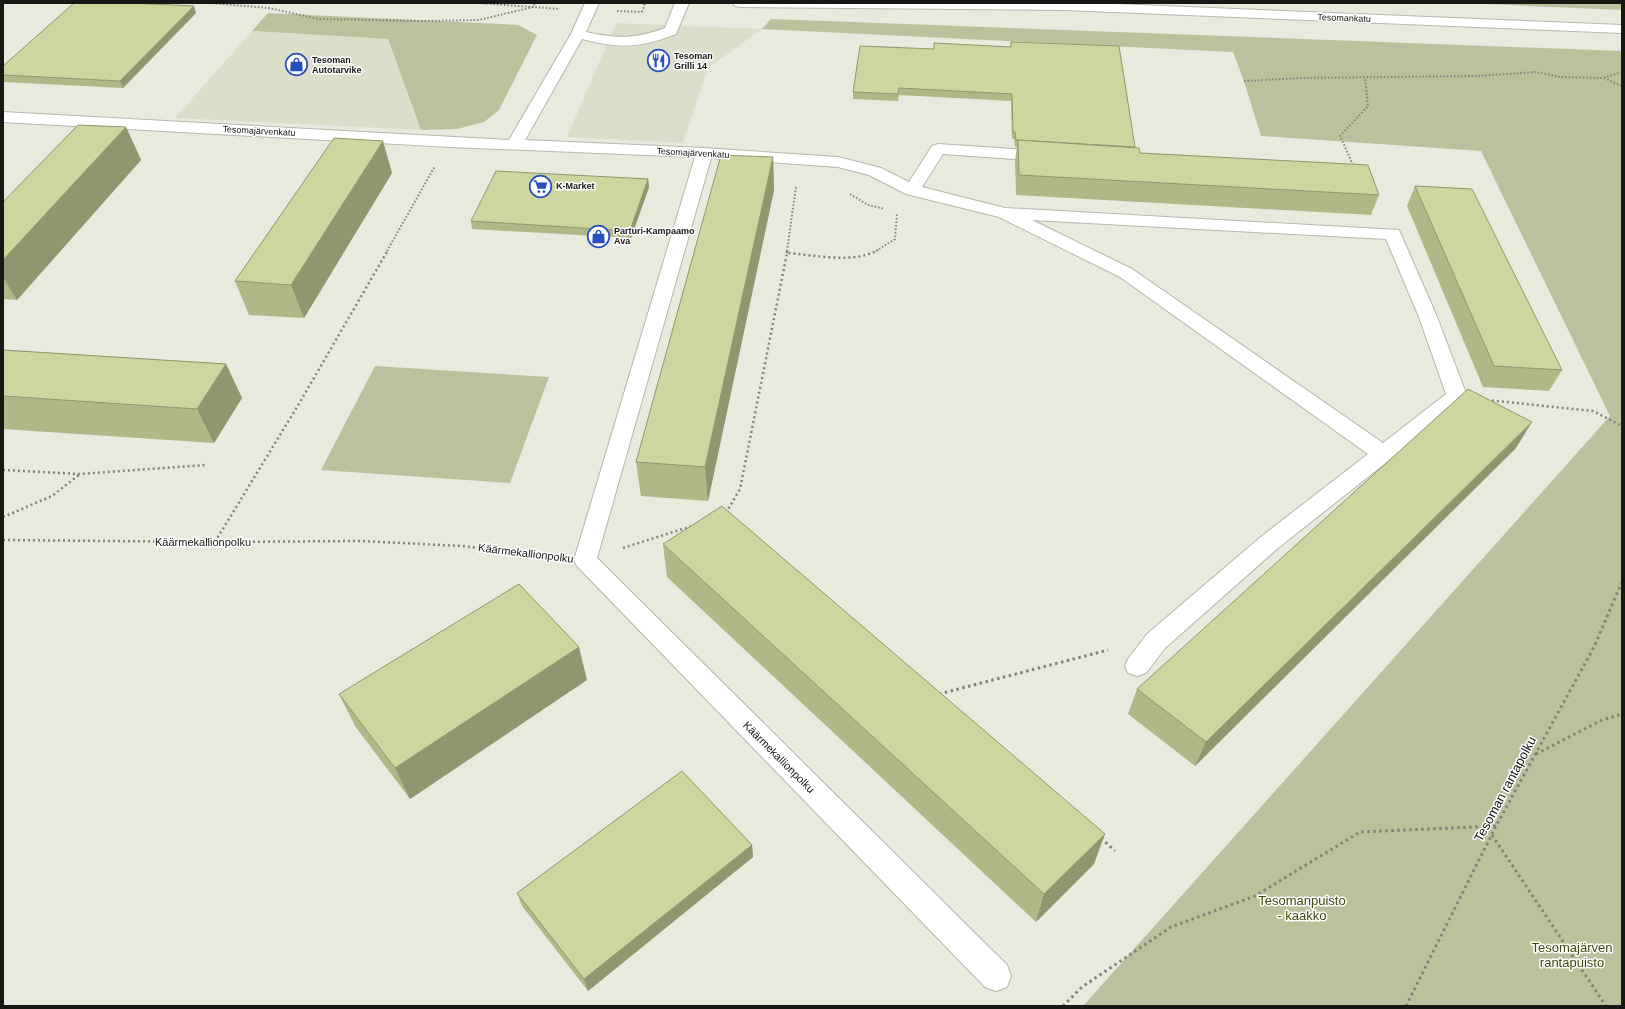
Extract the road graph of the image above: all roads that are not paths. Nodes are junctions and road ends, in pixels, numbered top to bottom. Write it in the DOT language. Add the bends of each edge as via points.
graph roads {
  1 [pos="592,3"];
  2 [pos="682,3"];
  3 [pos="740,3"];
  4 [pos="1034,3"];
  5 [pos="1065,6"];
  6 [pos="1622,29"];
  7 [pos="578,34"];
  8 [pos="3,117"];
  9 [pos="515,144"];
  10 [pos="704,153"];
  11 [pos="1059,157"];
  12 [pos="912,190"];
  13 [pos="1005,213"];
  14 [pos="1383,454"];
  15 [pos="1137,666"];
  16 [pos="996,976"];
  1 -- 7 [label="street"];
  2 -- 7 [label="street" via="671,31 648,40 615,42"];
  3 -- 5 [label="street, Tesomankatu"];
  4 -- 5 [label="street, Tesomankatu"];
  5 -- 6 [label="street, Tesomankatu"];
  7 -- 9 [label="street"];
  8 -- 9 [label="street, Tesomajärvenkatu"];
  9 -- 10 [label="street, Tesomajärvenkatu"];
  10 -- 12 [label="street, Tesomajärvenkatu" via="838,162 875,171"];
  10 -- 16 [label="street, Käärmekallionpolku" via="585,560"];
  11 -- 12 [label="street" via="938,149"];
  12 -- 13 [label="street, Tesomajärvenkatu"];
  13 -- 14 [label="street" via="1126,273"];
  13 -- 14 [label="street" via="1393,234 1428,317 1457,396"];
  14 -- 15 [label="street" via="1270,542 1156,641"];
}
